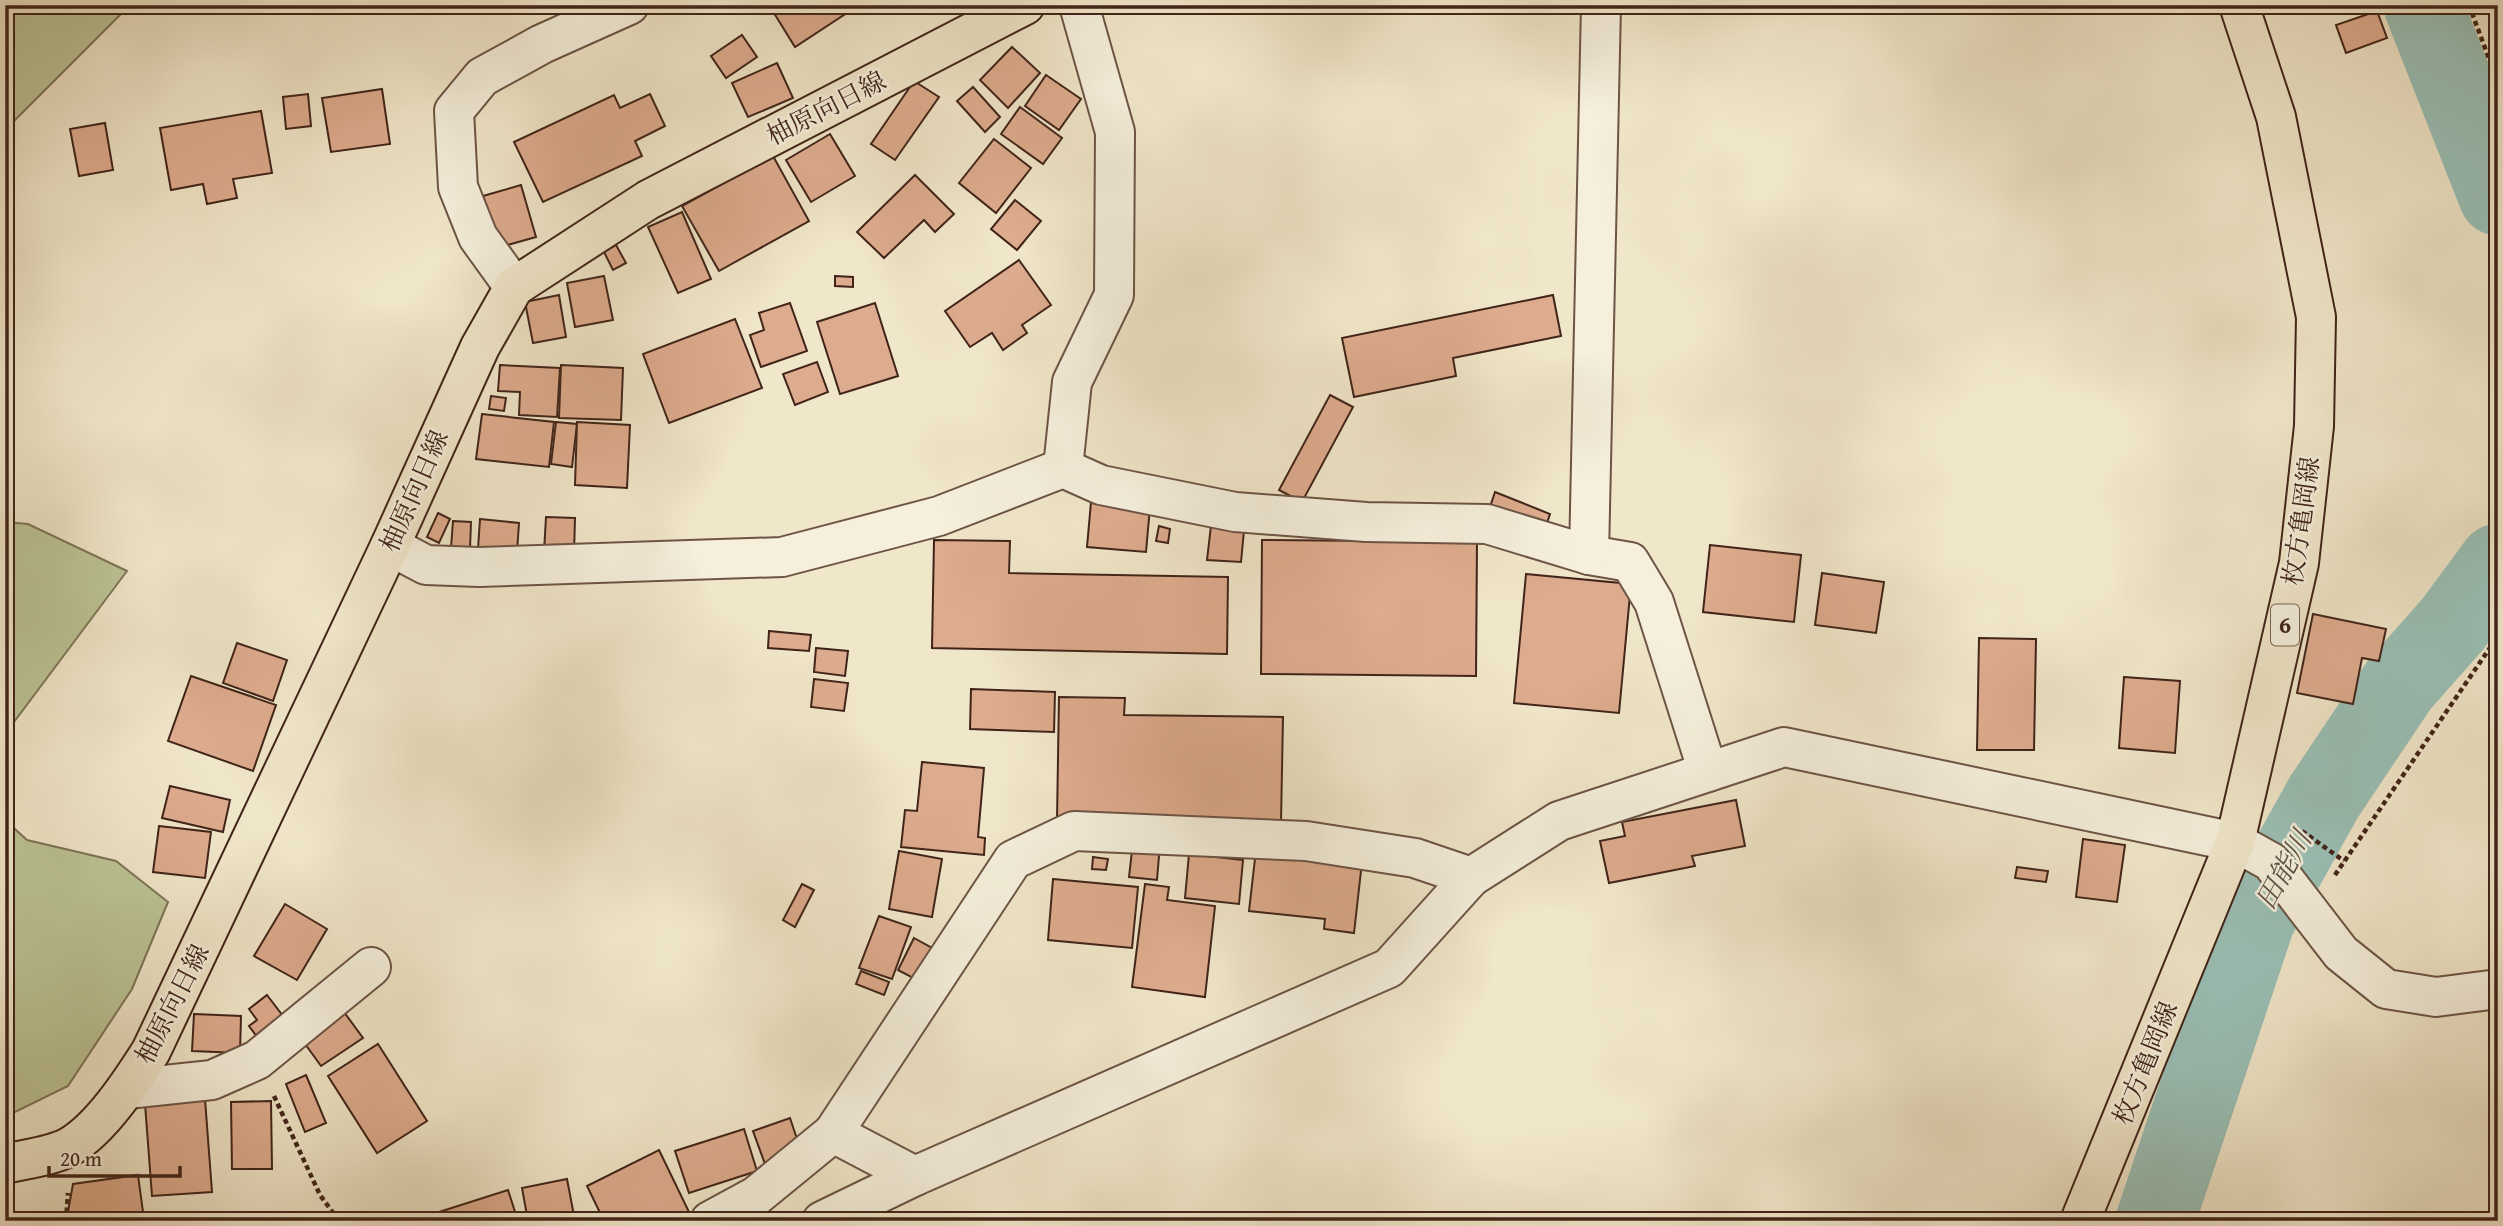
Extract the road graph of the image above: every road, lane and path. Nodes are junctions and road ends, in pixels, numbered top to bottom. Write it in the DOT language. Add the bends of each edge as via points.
graph roads {
  1 [pos="629,5"];
  2 [pos="1025,5"];
  3 [pos="1079,5"];
  4 [pos="1601,5"];
  5 [pos="2239,5"];
  6 [pos="2469,5"];
  7 [pos="2498,83"];
  8 [pos="514,287"];
  9 [pos="1063,468"];
  10 [pos="390,546"];
  11 [pos="1589,555"];
  12 [pos="2498,636"];
  13 [pos="1708,772"];
  14 [pos="2291,822"];
  15 [pos="2235,842"];
  16 [pos="2344,860"];
  17 [pos="1471,877"];
  18 [pos="2308,913"];
  19 [pos="371,967"];
  20 [pos="2498,989"];
  21 [pos="257,1060"];
  22 [pos="127,1088"];
  23 [pos="833,1133"];
  24 [pos="5,1164"];
  25 [pos="915,1176"];
  26 [pos="760,1208"];
  27 [pos="339,1221"];
  28 [pos="710,1221"];
  29 [pos="822,1221"];
  30 [pos="2080,1221"];
  1 -- 8 [label="street" via="482,77 454,111 458,187 478,237"];
  2 -- 8 [label="main road, 柚原向日線" via="648,200"];
  3 -- 9 [label="street" via="1115,132 1114,295 1072,382"];
  4 -- 11 [label="street"];
  5 -- 15 [label="main road, 枚方亀岡線 / 6" via="2276,117 2316,317 2314,426 2299,563"];
  6 -- 7 [label="path"];
  8 -- 10 [label="main road, 柚原向日線" via="480,347"];
  9 -- 10 [label="street" via="939,516 782,557 479,567 426,565"];
  9 -- 11 [label="street" via="1101,485 1235,512 1366,522 1487,524"];
  10 -- 22 [label="main road, 柚原向日線" via="151,1051"];
  11 -- 13 [label="street" via="1630,562 1654,601"];
  12 -- 16 [label="path"];
  13 -- 15 [label="street" via="1784,747"];
  13 -- 17 [label="street" via="1559,821"];
  14 -- 16 [label="path"];
  15 -- 18 [label="street" via="2271,862"];
  15 -- 30 [label="main road, 枚方亀岡線 / 6"];
  16 -- 18 [label="path"];
  17 -- 23 [label="street" via="1415,858 1306,841 1074,831 1013,860"];
  17 -- 25 [label="street" via="1389,968"];
  18 -- 20 [label="street" via="2341,953 2386,989 2436,997"];
  19 -- 21 [label="street"];
  21 -- 22 [label="street" via="212,1080"];
  21 -- 27 [label="path" via="320,1195"];
  22 -- 24 [label="main road, 柚原向日線" via="69,1147"];
  23 -- 25 [label="street"];
  23 -- 26 [label="street"];
  25 -- 29 [label="street"];
  26 -- 28 [label="street"];
}
